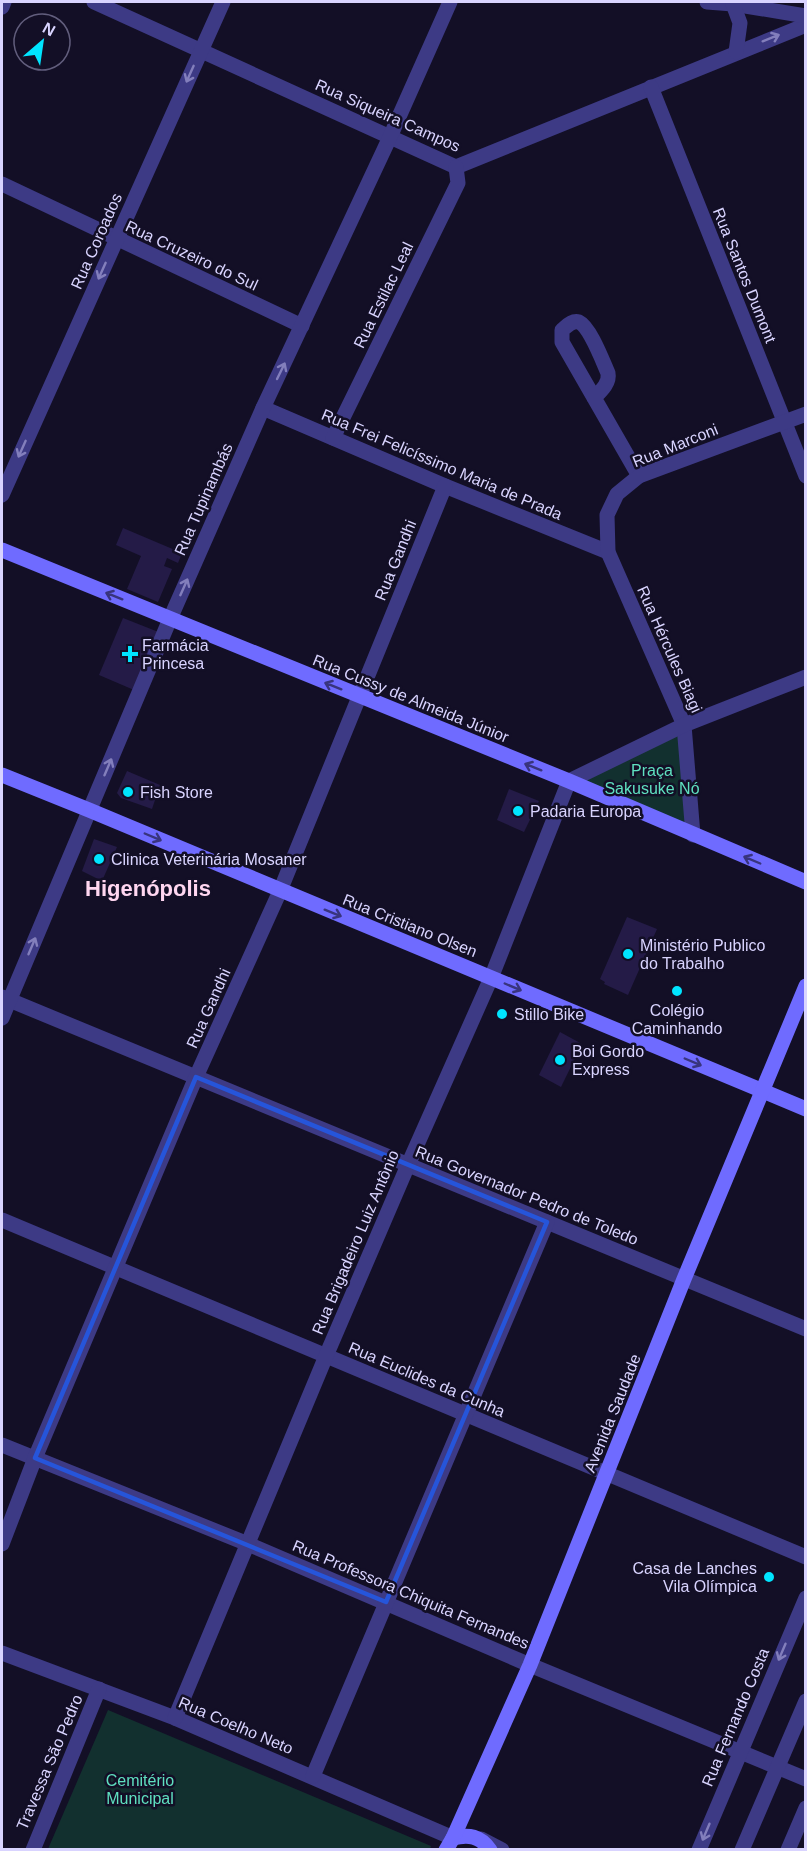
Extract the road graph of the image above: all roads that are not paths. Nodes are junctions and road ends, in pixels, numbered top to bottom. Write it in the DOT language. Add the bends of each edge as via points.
graph roads {
  1 [pos="4,2"];
  2 [pos="94,2"];
  3 [pos="223,2"];
  4 [pos="450,2"];
  5 [pos="707,2"];
  6 [pos="734,3"];
  7 [pos="2,7"];
  8 [pos="806,16"];
  9 [pos="806,25"];
  10 [pos="200,50"];
  11 [pos="736,52"];
  12 [pos="651,87"];
  13 [pos="390,136"];
  14 [pos="456,167"];
  15 [pos="2,184"];
  16 [pos="116,239"];
  17 [pos="302,326"];
  18 [pos="594,398"];
  19 [pos="263,408"];
  20 [pos="806,414"];
  21 [pos="784,422"];
  22 [pos="333,438"];
  23 [pos="639,476"];
  24 [pos="806,476"];
  25 [pos="445,486"];
  26 [pos="2,495"];
  27 [pos="2,550"];
  28 [pos="608,552"];
  29 [pos="170,619"];
  30 [pos="806,677"];
  31 [pos="358,696"];
  32 [pos="684,725"];
  33 [pos="2,776"];
  34 [pos="569,781"];
  35 [pos="89,810"];
  36 [pos="693,835"];
  37 [pos="806,882"];
  38 [pos="280,891"];
  39 [pos="491,978"];
  40 [pos="806,986"];
  41 [pos="5,998"];
  42 [pos="2,1018"];
  43 [pos="196,1077"];
  44 [pos="762,1091"];
  45 [pos="806,1109"];
  46 [pos="408,1165"];
  47 [pos="2,1220"];
  48 [pos="547,1222"];
  49 [pos="115,1268"];
  50 [pos="684,1279"];
  51 [pos="806,1329"];
  52 [pos="326,1356"];
  53 [pos="465,1414"];
  54 [pos="2,1444"];
  55 [pos="34,1458"];
  56 [pos="608,1474"];
  57 [pos="2,1544"];
  58 [pos="248,1544"];
  59 [pos="806,1557"];
  60 [pos="806,1598"];
  61 [pos="386,1602"];
  62 [pos="2,1653"];
  63 [pos="530,1665"];
  64 [pos="99,1689"];
  65 [pos="806,1701"];
  66 [pos="176,1718"];
  67 [pos="740,1751"];
  68 [pos="777,1767"];
  69 [pos="313,1776"];
  70 [pos="806,1779"];
  71 [pos="806,1808"];
  72 [pos="450,1844"];
  73 [pos="485,1844"];
  74 [pos="33,1850"];
  75 [pos="502,1850"];
  76 [pos="699,1850"];
  77 [pos="742,1850"];
  78 [pos="788,1850"];
  1 -- 7 [label="street"];
  2 -- 10 [label="street, Rua Siqueira Campos"];
  3 -- 10 [label="street, Rua Coroados"];
  4 -- 13 [label="street, Rua Tupinambás"];
  5 -- 6 [label="street"];
  6 -- 8 [label="street"];
  6 -- 11 [label="street" via="740,23"];
  11 -- 9 [label="street, Rua Siqueira Campos, one-way"];
  10 -- 13 [label="street, Rua Siqueira Campos"];
  10 -- 16 [label="street, Rua Coroados, one-way"];
  11 -- 12 [label="street, Rua Siqueira Campos"];
  12 -- 14 [label="street, Rua Siqueira Campos"];
  12 -- 21 [label="street, Rua Santos Dumont"];
  13 -- 14 [label="street, Rua Siqueira Campos"];
  13 -- 17 [label="street, Rua Tupinambás"];
  14 -- 22 [label="street, Rua Estilac Leal" via="458,183"];
  15 -- 16 [label="street, Rua Cruzeiro do Sul"];
  16 -- 17 [label="street, Rua Cruzeiro do Sul"];
  16 -- 26 [label="street, Rua Coroados, one-way"];
  19 -- 17 [label="street, Rua Tupinambás, one-way"];
  18 -- 23 [label="street"];
  19 -- 22 [label="street, Rua Frei Felicíssimo Maria de Prada"];
  29 -- 19 [label="street, Rua Tupinambás, one-way"];
  20 -- 21 [label="street, Rua Marconi"];
  21 -- 23 [label="street, Rua Marconi"];
  21 -- 24 [label="street, Rua Santos Dumont"];
  22 -- 25 [label="street, Rua Frei Felicíssimo Maria de Prada"];
  23 -- 28 [label="street, Rua Marconi" via="617,494 607,515"];
  25 -- 28 [label="street, Rua Frei Felicíssimo Maria de Prada"];
  25 -- 31 [label="street, Rua Gandhi"];
  29 -- 27 [label="street, Rua Cussy de Almeida Júnior, one-way"];
  28 -- 32 [label="street, Rua Hércules Biagi"];
  31 -- 29 [label="street, Rua Cussy de Almeida Júnior, one-way"];
  35 -- 29 [label="street, Rua Tupinambás, one-way"];
  30 -- 32 [label="street"];
  34 -- 31 [label="street, Rua Cussy de Almeida Júnior, one-way"];
  31 -- 38 [label="street, Rua Gandhi"];
  32 -- 34 [label="street"];
  32 -- 36 [label="street, Rua Hércules Biagi"];
  33 -- 35 [label="street, Rua Cristiano Olsen"];
  34 -- 36 [label="street, Rua Cussy de Almeida Júnior"];
  34 -- 39 [label="street, Rua Brigadeiro Luiz Antônio"];
  35 -- 38 [label="street, Rua Cristiano Olsen, one-way"];
  41 -- 35 [label="street, Rua Tupinambás, one-way"];
  37 -- 36 [label="street, Rua Cussy de Almeida Júnior, one-way"];
  38 -- 39 [label="street, Rua Cristiano Olsen, one-way"];
  38 -- 43 [label="street, Rua Gandhi"];
  39 -- 44 [label="street, Rua Cristiano Olsen, one-way"];
  39 -- 46 [label="street, Rua Brigadeiro Luiz Antônio"];
  40 -- 44 [label="street, Avenida Saudade"];
  41 -- 42 [label="street, Rua Tupinambás"];
  41 -- 43 [label="street, Rua Governador Pedro de Toledo"];
  43 -- 46 [label="street, Rua Governador Pedro de Toledo"];
  43 -- 49 [label="street, Rua Gandhi"];
  44 -- 45 [label="street, Rua Cristiano Olsen"];
  44 -- 50 [label="street, Avenida Saudade"];
  46 -- 48 [label="street, Rua Governador Pedro de Toledo"];
  46 -- 52 [label="street, Rua Brigadeiro Luiz Antônio"];
  47 -- 49 [label="street, Rua Euclides da Cunha"];
  48 -- 50 [label="street, Rua Governador Pedro de Toledo"];
  48 -- 53 [label="street"];
  49 -- 52 [label="street, Rua Euclides da Cunha"];
  49 -- 55 [label="street, Rua Gandhi"];
  50 -- 51 [label="street, Rua Governador Pedro de Toledo"];
  50 -- 56 [label="street, Avenida Saudade"];
  52 -- 53 [label="street, Rua Euclides da Cunha"];
  52 -- 58 [label="street, Rua Brigadeiro Luiz Antônio"];
  53 -- 56 [label="street, Rua Euclides da Cunha"];
  53 -- 61 [label="street"];
  54 -- 55 [label="street, Rua Professora Chiquita Fernandes"];
  55 -- 57 [label="street, Rua Gandhi"];
  55 -- 58 [label="street, Rua Professora Chiquita Fernandes"];
  56 -- 59 [label="street, Rua Euclides da Cunha"];
  56 -- 63 [label="street, Avenida Saudade"];
  58 -- 61 [label="street, Rua Professora Chiquita Fernandes"];
  58 -- 66 [label="street, Rua Brigadeiro Luiz Antônio"];
  60 -- 67 [label="street, Rua Fernando Costa, one-way"];
  61 -- 63 [label="street, Rua Professora Chiquita Fernandes"];
  61 -- 69 [label="street"];
  62 -- 64 [label="street, Rua Coelho Neto"];
  63 -- 67 [label="street, Rua Professora Chiquita Fernandes"];
  63 -- 72 [label="street, Avenida Saudade"];
  64 -- 66 [label="street, Rua Coelho Neto"];
  64 -- 74 [label="street, Travessa São Pedro"];
  65 -- 68 [label="street"];
  66 -- 69 [label="street, Rua Coelho Neto"];
  67 -- 68 [label="street, Rua Professora Chiquita Fernandes"];
  67 -- 76 [label="street, Rua Fernando Costa, one-way"];
  68 -- 70 [label="street, Rua Professora Chiquita Fernandes"];
  68 -- 77 [label="street"];
  69 -- 72 [label="street, Rua Coelho Neto"];
  71 -- 78 [label="street"];
  72 -- 73 [label="street" via="464,1835"];
  73 -- 75 [label="street"];
}
